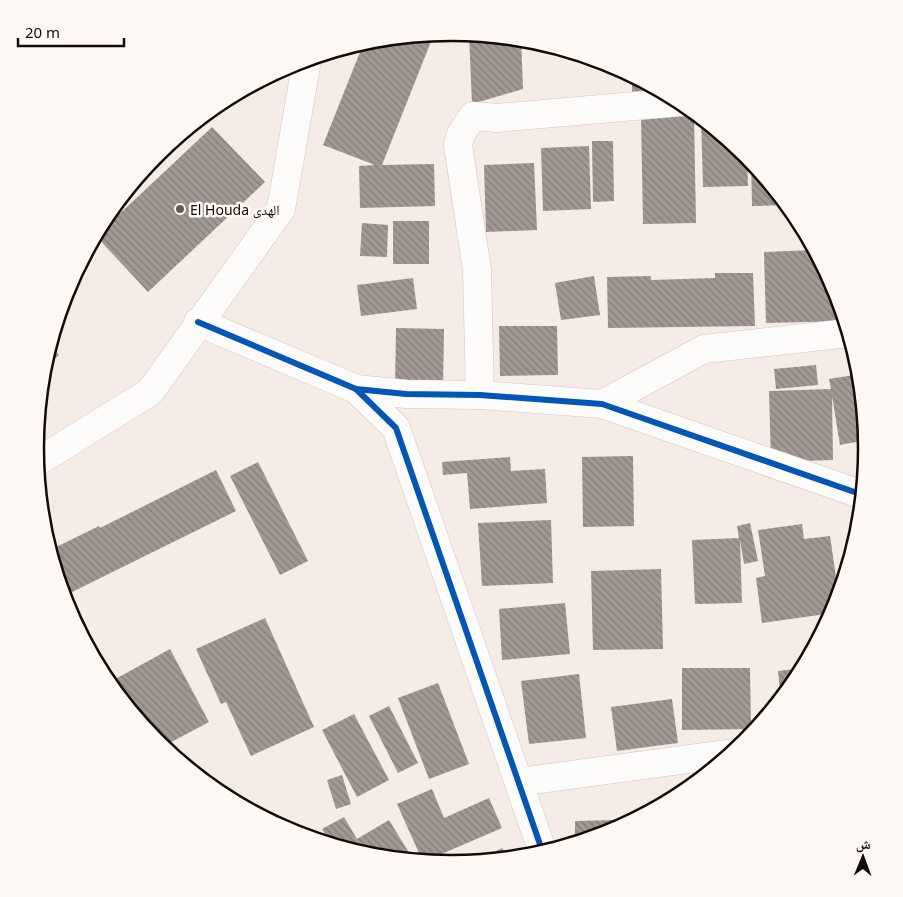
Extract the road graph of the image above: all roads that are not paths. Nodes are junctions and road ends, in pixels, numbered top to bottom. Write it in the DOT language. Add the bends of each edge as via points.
graph roads {
  1 [pos="307,68"];
  2 [pos="667,103"];
  3 [pos="198,322"];
  4 [pos="842,334"];
  5 [pos="356,389"];
  6 [pos="480,395"];
  7 [pos="602,404"];
  8 [pos="44,457"];
  9 [pos="856,493"];
  10 [pos="720,755"];
  11 [pos="519,782"];
  12 [pos="541,846"];
  1 -- 3 [label="street" via="281,209"];
  2 -- 6 [label="street" via="497,118 473,116 466,125 458,145 477,270"];
  3 -- 5 [label="street"];
  3 -- 8 [label="street" via="150,392"];
  4 -- 7 [label="street" via="704,349"];
  5 -- 6 [label="street" via="406,394"];
  5 -- 11 [label="street" via="396,428"];
  6 -- 7 [label="street"];
  7 -- 9 [label="street"];
  10 -- 11 [label="street"];
  11 -- 12 [label="street"];
}
